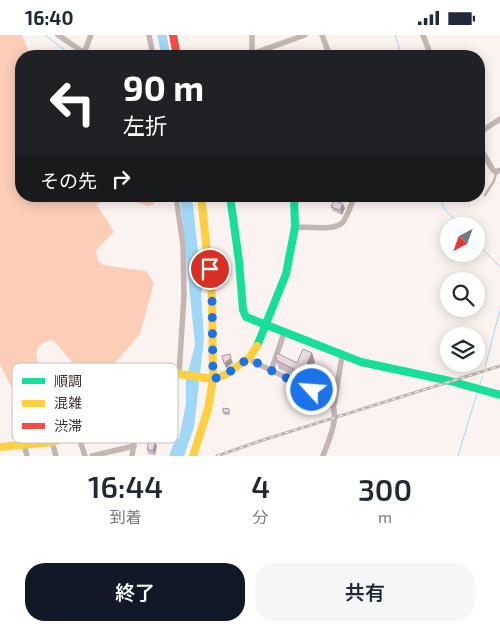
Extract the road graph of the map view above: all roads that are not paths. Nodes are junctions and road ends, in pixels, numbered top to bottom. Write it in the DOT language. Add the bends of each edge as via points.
graph roads {
  1 [pos="58,35"];
  2 [pos="91,35"];
  3 [pos="149,35"];
  4 [pos="173,35"];
  5 [pos="252,35"];
  6 [pos="305,35"];
  7 [pos="322,35"];
  8 [pos="423,35"];
  9 [pos="79,50"];
  10 [pos="87,50"];
  11 [pos="152,50"];
  12 [pos="176,50"];
  13 [pos="252,50"];
  14 [pos="265,50"];
  15 [pos="328,50"];
  16 [pos="429,50"];
  17 [pos="500,119"];
  18 [pos="485,129"];
  19 [pos="485,154"];
  20 [pos="498,171"];
  21 [pos="485,195"];
  22 [pos="177,202"];
  23 [pos="202,202"];
  24 [pos="231,202"];
  25 [pos="294,202"];
  26 [pos="353,202"];
  27 [pos="295,227"];
  28 [pos="266,326"];
  29 [pos="284,333"];
  30 [pos="342,356"];
  31 [pos="249,358"];
  32 [pos="271,371"];
  33 [pos="179,374"];
  34 [pos="213,379"];
  35 [pos="500,395"];
  36 [pos="334,406"];
  37 [pos="43,443"];
  38 [pos="52,443"];
  39 [pos="81,443"];
  40 [pos="134,443"];
  41 [pos="24,445"];
  42 [pos="134,446"];
  43 [pos="0,447"];
  44 [pos="27,456"];
  45 [pos="56,456"];
  46 [pos="85,456"];
  47 [pos="92,456"];
  48 [pos="132,456"];
  49 [pos="193,456"];
  50 [pos="323,456"];
  1 -- 9 [label="street"];
  2 -- 10 [label="street"];
  3 -- 11 [label="street"];
  4 -- 12 [label="street"];
  5 -- 13 [label="street"];
  6 -- 14 [label="street"];
  7 -- 15 [label="street"];
  8 -- 16 [label="street"];
  17 -- 18 [label="street"];
  19 -- 20 [label="street"];
  20 -- 21 [label="lane"];
  22 -- 33 [label="street" via="184,295"];
  23 -- 34 [label="street" via="212,297"];
  24 -- 28 [label="street" via="243,311 246,317"];
  25 -- 27 [label="street"];
  26 -- 27 [label="street" via="339,226"];
  27 -- 28 [label="street" via="286,274"];
  28 -- 29 [label="street"];
  28 -- 31 [label="street"];
  29 -- 30 [label="street"];
  29 -- 32 [label="street"];
  30 -- 35 [label="street"];
  30 -- 36 [label="street"];
  31 -- 32 [label="street"];
  31 -- 34 [label="street" via="225,375"];
  32 -- 36 [label="street" via="326,397"];
  33 -- 34 [label="street"];
  34 -- 49 [label="street" via="208,409"];
  36 -- 50 [label="street" via="335,418"];
  37 -- 41 [label="street"];
  38 -- 45 [label="street"];
  39 -- 46 [label="street"];
  40 -- 42 [label="street"];
  41 -- 43 [label="street"];
  41 -- 44 [label="street"];
  42 -- 47 [label="street"];
  42 -- 48 [label="street"];
}
